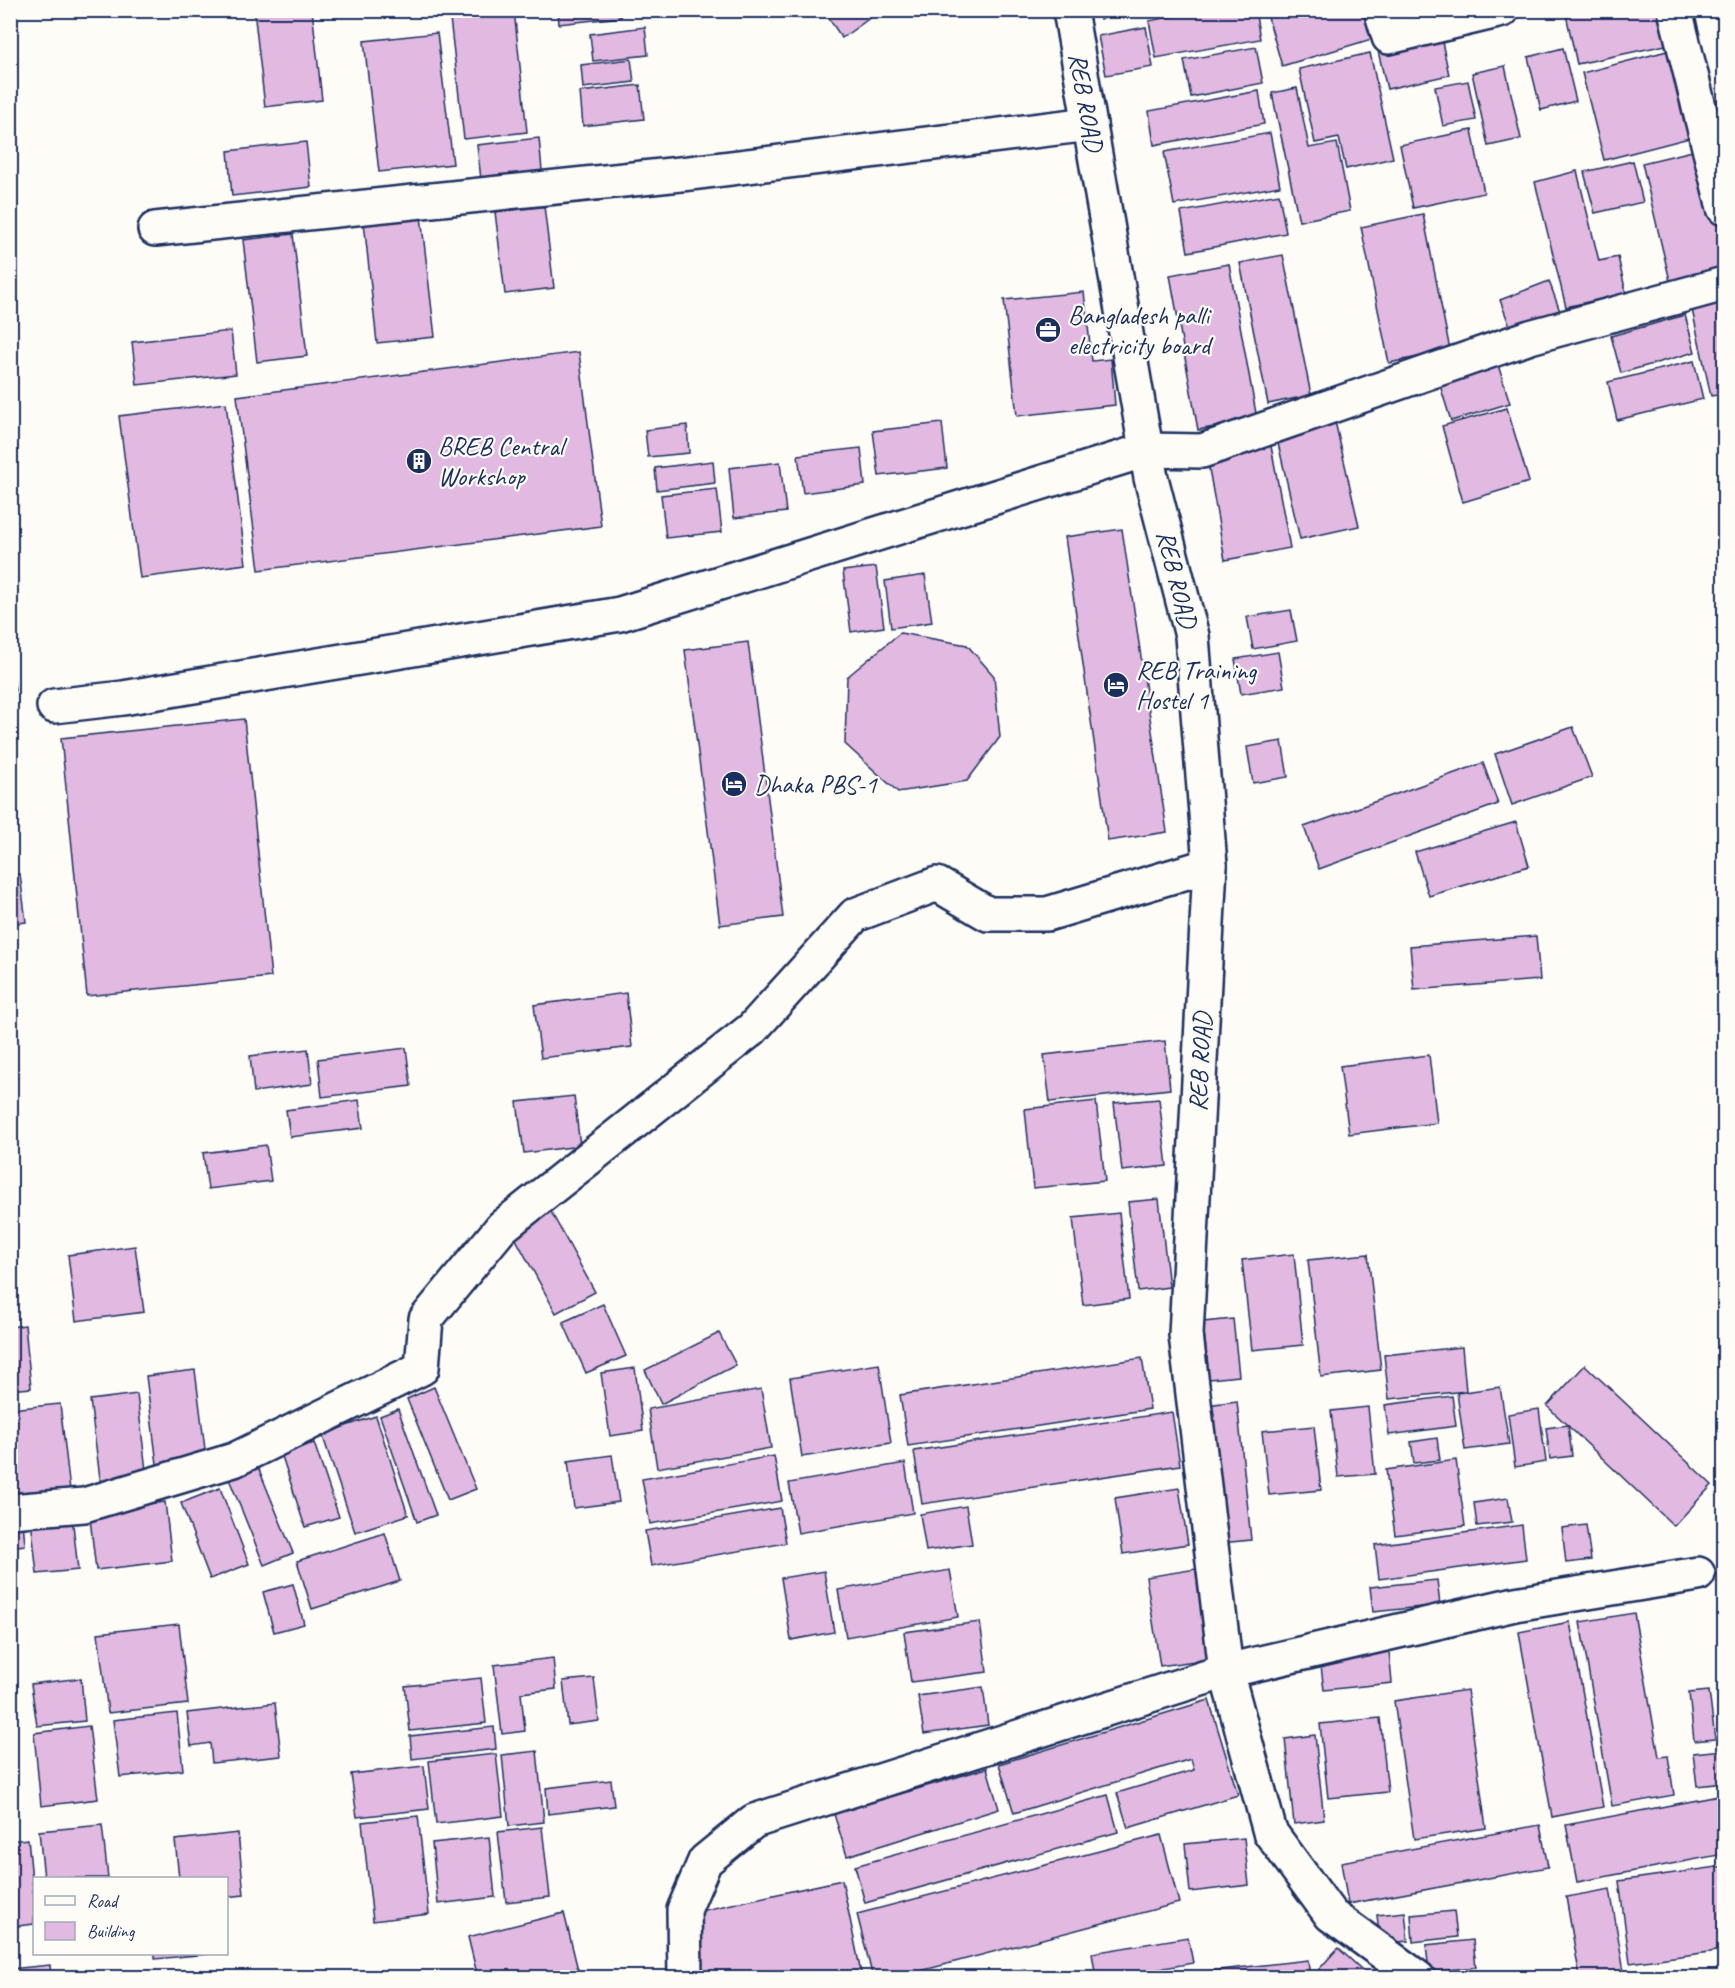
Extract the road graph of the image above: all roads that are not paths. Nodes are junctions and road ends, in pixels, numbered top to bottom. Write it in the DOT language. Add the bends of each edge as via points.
graph roads {
  1 [pos="1070,10"];
  2 [pos="1381,10"];
  3 [pos="1502,10"];
  4 [pos="1675,10"];
  5 [pos="1090,124"];
  6 [pos="1725,208"];
  7 [pos="155,229"];
  8 [pos="1725,284"];
  9 [pos="1146,450"];
  10 [pos="54,706"];
  11 [pos="1210,865"];
  12 [pos="10,1511"];
  13 [pos="1698,1574"];
  14 [pos="1226,1671"];
  15 [pos="685,1977"];
  16 [pos="1418,1977"];
  1 -- 5 [label="street, REB ROAD"];
  2 -- 3 [label="street" via="1389,37"];
  4 -- 6 [label="street"];
  5 -- 7 [label="street" via="690,173"];
  5 -- 9 [label="street, REB ROAD"];
  8 -- 9 [label="street" via="1530,337 1202,451"];
  9 -- 10 [label="street" via="620,614 123,698"];
  9 -- 11 [label="street, REB ROAD" via="1192,636"];
  11 -- 12 [label="street" via="1047,914 988,914 937,884 855,915 752,1029 502,1227 426,1319 422,1368 234,1460 84,1505"];
  11 -- 14 [label="street, REB ROAD" via="1186,1335"];
  13 -- 14 [label="street" via="1515,1604"];
  14 -- 15 [label="street" via="754,1821 705,1861 696,1881 684,1910"];
  14 -- 16 [label="street, REB ROAD" via="1270,1832 1331,1915"];
}
